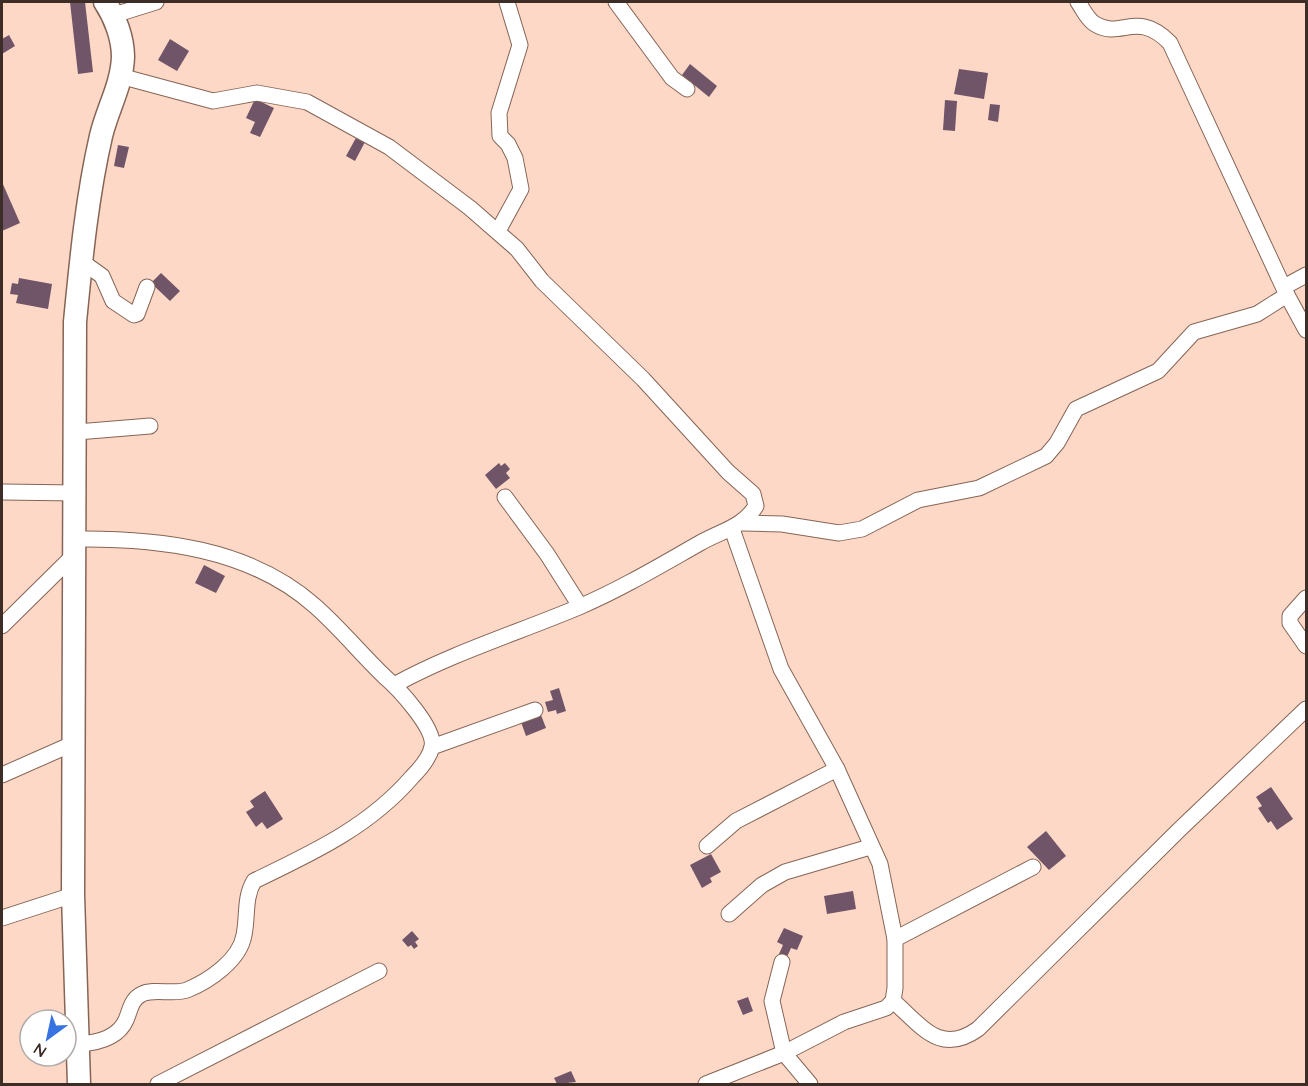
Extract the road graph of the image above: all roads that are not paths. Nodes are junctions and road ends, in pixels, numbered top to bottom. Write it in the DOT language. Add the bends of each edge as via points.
graph roads {
  1 [pos="156,2"];
  2 [pos="507,2"];
  3 [pos="616,2"];
  4 [pos="1078,2"];
  5 [pos="109,8"];
  6 [pos="120,76"];
  7 [pos="687,89"];
  8 [pos="498,231"];
  9 [pos="81,261"];
  10 [pos="1306,275"];
  11 [pos="147,287"];
  12 [pos="1286,291"];
  13 [pos="1306,330"];
  14 [pos="150,426"];
  15 [pos="77,432"];
  16 [pos="2,492"];
  17 [pos="76,493"];
  18 [pos="505,497"];
  19 [pos="737,526"];
  20 [pos="75,546"];
  21 [pos="1306,598"];
  22 [pos="580,606"];
  23 [pos="2,626"];
  24 [pos="1306,646"];
  25 [pos="394,685"];
  26 [pos="1306,709"];
  27 [pos="535,710"];
  28 [pos="72,744"];
  29 [pos="432,747"];
  30 [pos="837,769"];
  31 [pos="2,775"];
  32 [pos="707,846"];
  33 [pos="870,847"];
  34 [pos="1033,867"];
  35 [pos="73,895"];
  36 [pos="729,914"];
  37 [pos="2,918"];
  38 [pos="895,939"];
  39 [pos="782,962"];
  40 [pos="379,971"];
  41 [pos="892,1001"];
  42 [pos="79,1044"];
  43 [pos="784,1053"];
  44 [pos="79,1084"];
  45 [pos="158,1084"];
  46 [pos="706,1084"];
  47 [pos="810,1084"];
  1 -- 5 [label="street"];
  2 -- 8 [label="street" via="520,45 499,113 500,136 515,158 520,189"];
  3 -- 7 [label="street" via="672,78"];
  4 -- 12 [label="street" via="1097,25 1107,29 1142,25 1159,31 1170,42"];
  5 -- 6 [label="street" via="122,46"];
  6 -- 8 [label="street" via="213,100 257,93 307,102 389,147"];
  6 -- 9 [label="street" via="101,136"];
  8 -- 19 [label="street" via="542,281 644,379 728,472 753,494 756,506"];
  9 -- 11 [label="street" via="102,276 113,301 134,315"];
  9 -- 15 [label="street" via="75,322"];
  10 -- 12 [label="street"];
  12 -- 13 [label="street"];
  12 -- 19 [label="street" via="1257,314 1194,332 1158,371 1076,410 1046,456 979,488 918,500 862,529 839,533 782,524"];
  14 -- 15 [label="street"];
  15 -- 17 [label="street"];
  16 -- 17 [label="street"];
  17 -- 20 [label="street"];
  18 -- 22 [label="street"];
  19 -- 22 [label="street"];
  19 -- 30 [label="street" via="781,669"];
  20 -- 23 [label="street"];
  20 -- 25 [label="street" via="111,539 192,546 275,576 314,605"];
  20 -- 28 [label="street"];
  21 -- 24 [label="street" via="1290,616 1290,623"];
  22 -- 25 [label="street" via="422,669"];
  25 -- 29 [label="street" via="431,732"];
  26 -- 41 [label="street" via="964,1040 947,1042 932,1034"];
  27 -- 29 [label="street"];
  28 -- 31 [label="street"];
  28 -- 35 [label="street"];
  29 -- 42 [label="street" via="423,765 390,803 331,844 254,881 248,892 244,937 218,974 185,991 143,993 132,1003 124,1024 112,1036"];
  30 -- 32 [label="street" via="736,821"];
  30 -- 33 [label="street"];
  33 -- 36 [label="street" via="785,872 762,885"];
  33 -- 38 [label="street" via="880,864"];
  34 -- 38 [label="street"];
  35 -- 37 [label="street"];
  35 -- 42 [label="street"];
  38 -- 41 [label="street"];
  39 -- 43 [label="street" via="772,1000"];
  40 -- 45 [label="street"];
  41 -- 43 [label="street" via="886,1008 844,1022"];
  42 -- 44 [label="street"];
  43 -- 46 [label="street"];
  43 -- 47 [label="street"];
}
